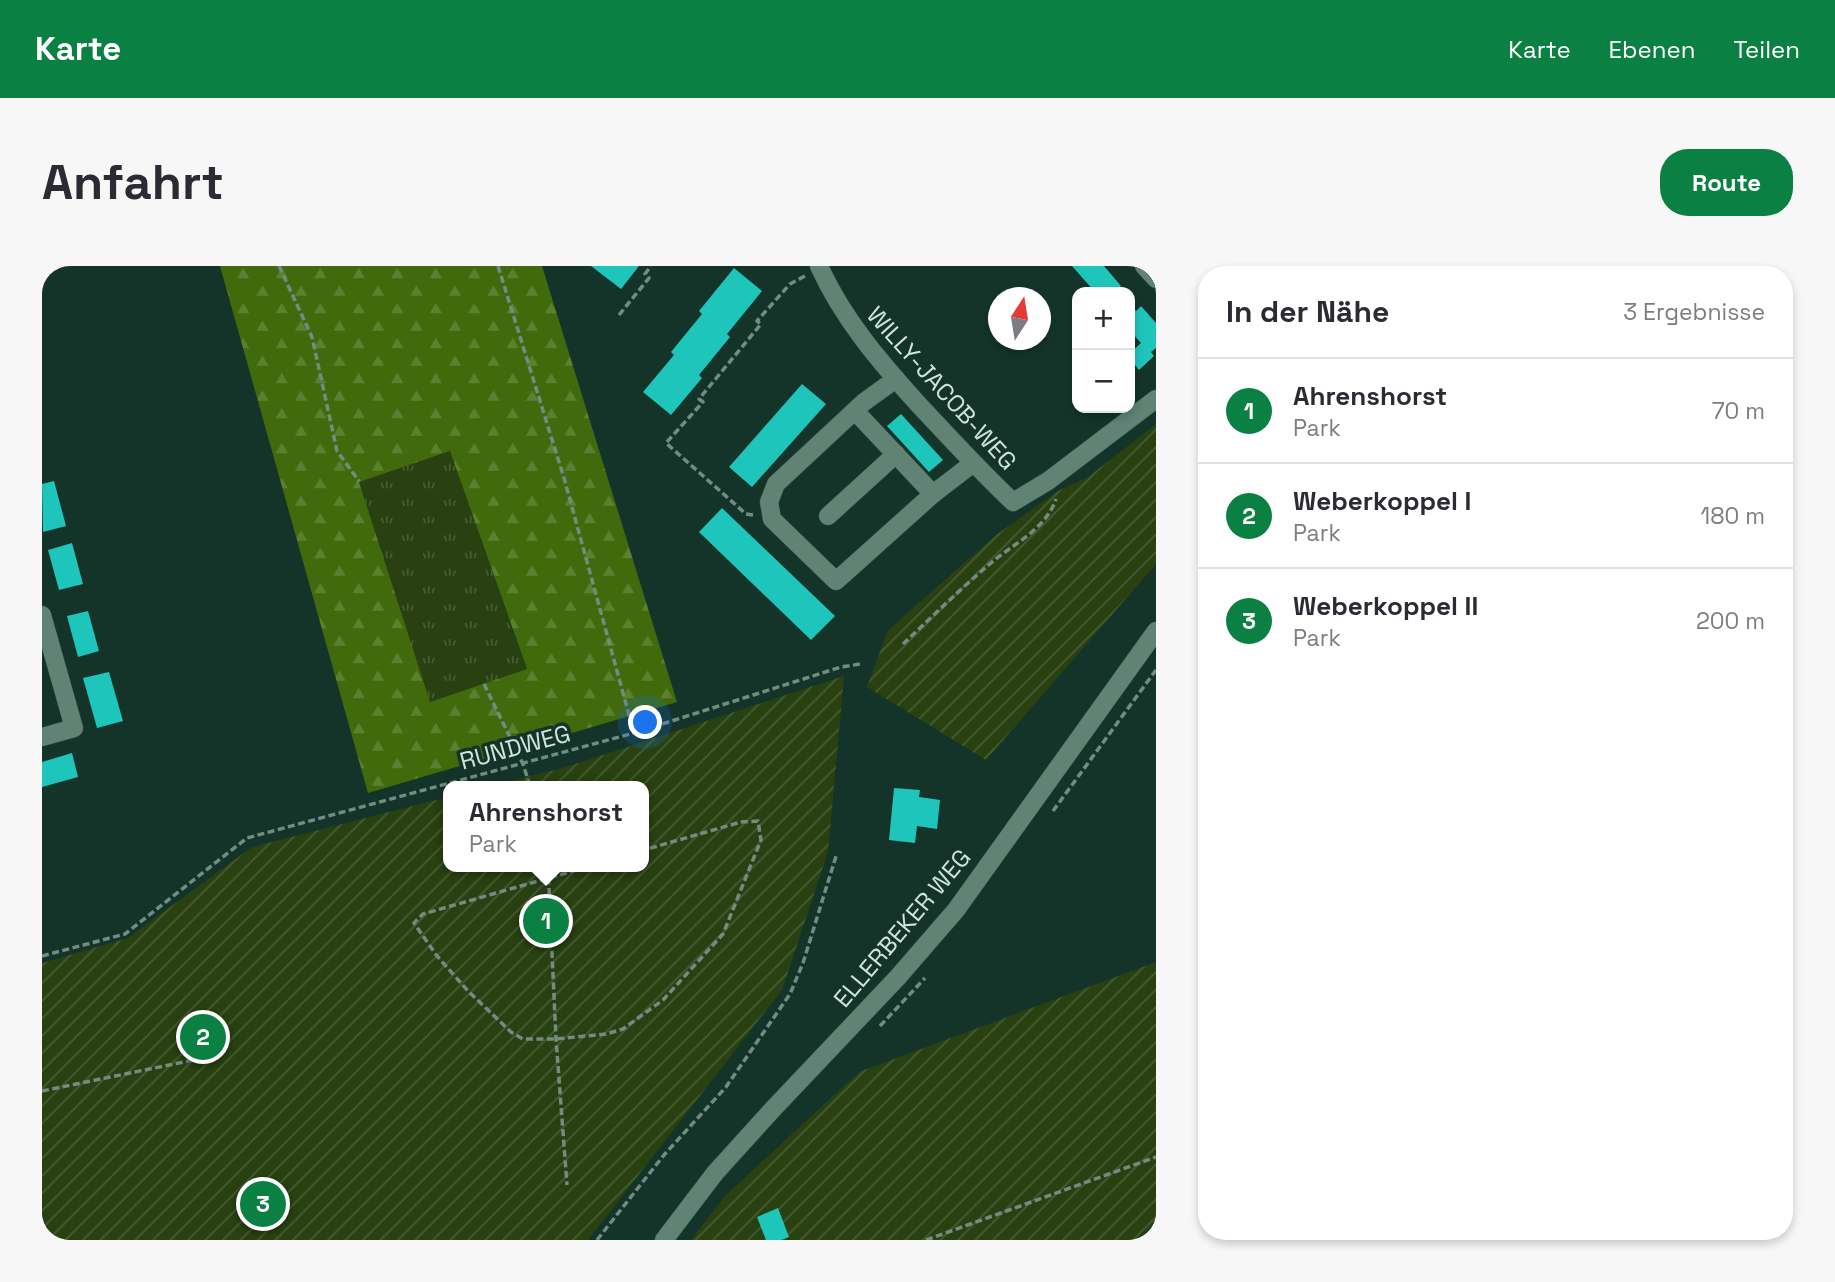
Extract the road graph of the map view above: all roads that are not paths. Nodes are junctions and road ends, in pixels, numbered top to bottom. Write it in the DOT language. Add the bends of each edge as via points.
graph roads {
  1 [pos="1144,266"];
  2 [pos="819,267"];
  3 [pos="1156,279"];
  4 [pos="896,379"];
  5 [pos="1156,399"];
  6 [pos="855,411"];
  7 [pos="896,454"];
  8 [pos="972,464"];
  9 [pos="933,494"];
  10 [pos="828,516"];
  11 [pos="42,615"];
  12 [pos="1156,631"];
  13 [pos="42,737"];
  14 [pos="664,1240"];
  1 -- 3 [label="street"];
  2 -- 4 [label="street, WILLY-JACOB-WEG" via="839,308"];
  4 -- 6 [label="street"];
  4 -- 8 [label="street, WILLY-JACOB-WEG"];
  5 -- 8 [label="street, WILLY-JACOB-WEG" via="1013,502"];
  6 -- 7 [label="street"];
  6 -- 9 [label="street" via="776,484 769,502 772,519 836,581"];
  7 -- 9 [label="street"];
  7 -- 10 [label="street"];
  8 -- 9 [label="street"];
  11 -- 13 [label="street" via="74,728"];
  12 -- 14 [label="street, ELLERBEKER WEG" via="956,910 715,1173"];
}
